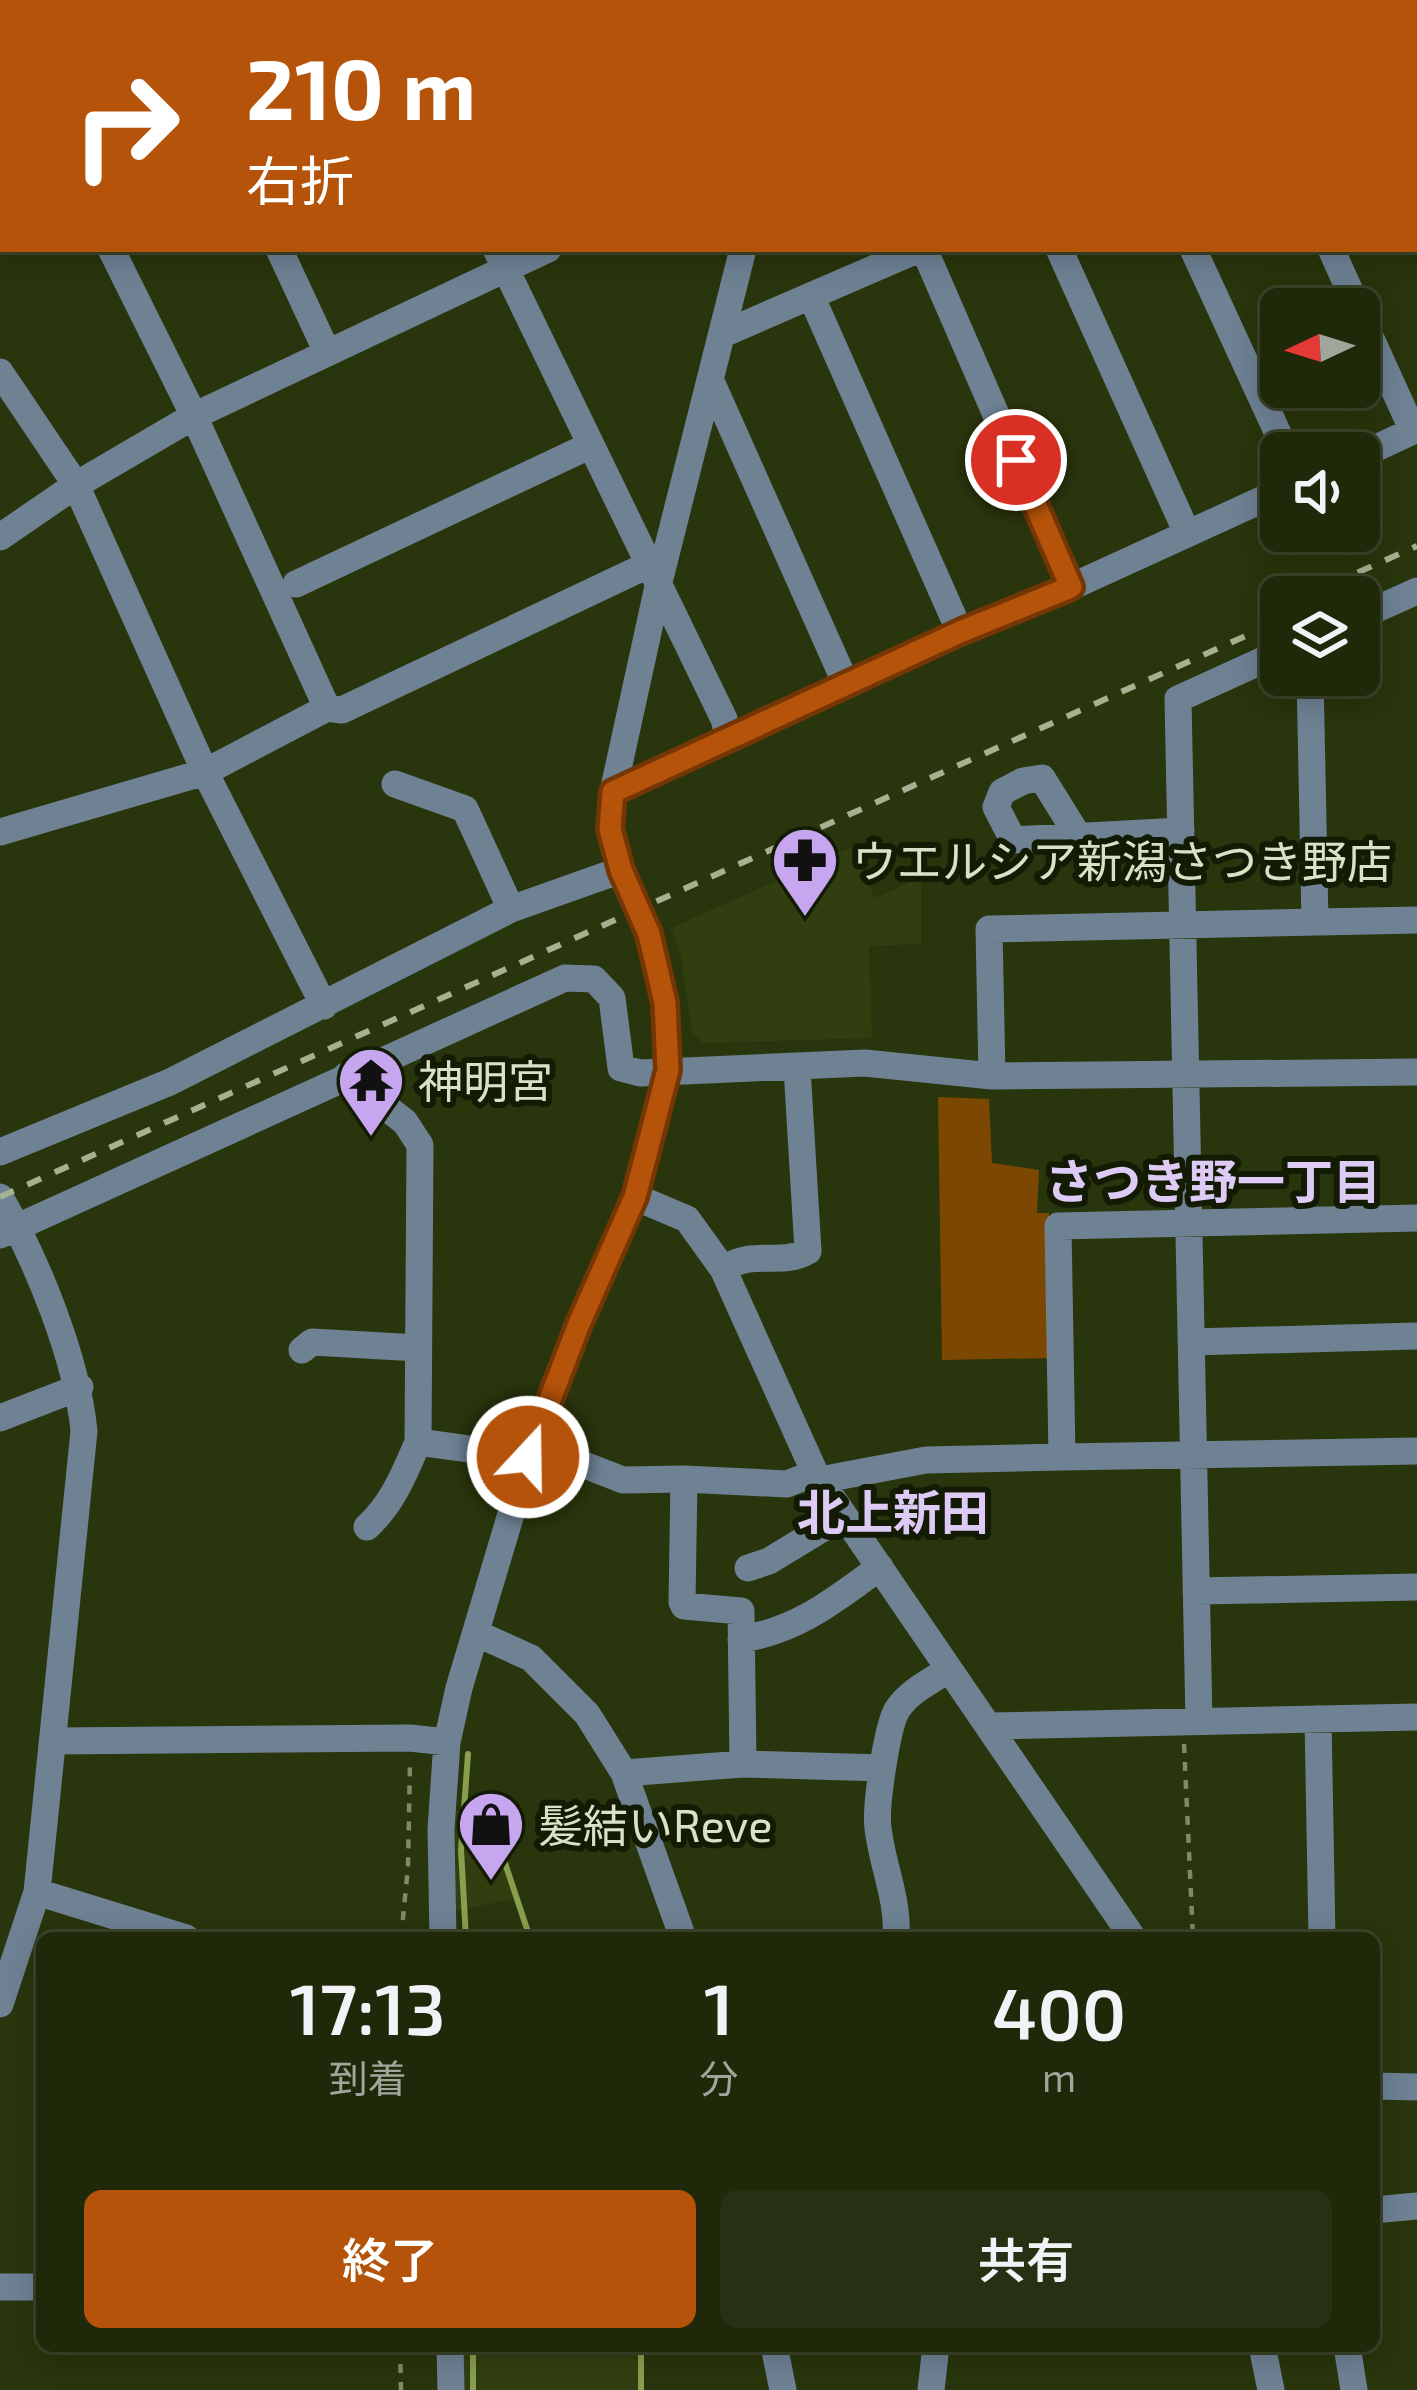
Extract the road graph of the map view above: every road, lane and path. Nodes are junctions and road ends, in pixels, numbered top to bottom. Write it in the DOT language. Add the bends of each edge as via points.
graph roads {
  1 [pos="113,252"];
  2 [pos="281,252"];
  3 [pos="534,252"];
  4 [pos="742,252"];
  5 [pos="915,252"];
  6 [pos="923,252"];
  7 [pos="1059,252"];
  8 [pos="1194,252"];
  9 [pos="1331,252"];
  10 [pos="500,259"];
  11 [pos="1348,288"];
  12 [pos="812,298"];
  13 [pos="723,334"];
  14 [pos="327,352"];
  15 [pos="1380,356"];
  16 [pos="0,372"];
  17 [pos="710,380"];
  18 [pos="194,416"];
  19 [pos="1415,430"];
  20 [pos="1277,432"];
  21 [pos="591,445"];
  22 [pos="1380,446"];
  23 [pos="76,485"];
  24 [pos="1260,500"];
  25 [pos="1186,533"];
  26 [pos="0,537"];
  27 [pos="654,573"];
  28 [pos="296,584"];
  29 [pos="1071,587"];
  30 [pos="1417,591"];
  31 [pos="1380,608"];
  32 [pos="960,632"];
  33 [pos="1260,662"];
  34 [pos="846,684"];
  35 [pos="1310,696"];
  36 [pos="327,708"];
  37 [pos="729,739"];
  38 [pos="205,772"];
  39 [pos="395,784"];
  40 [pos="613,792"];
  41 [pos="0,832"];
  42 [pos="1181,832"];
  43 [pos="1080,839"];
  44 [pos="621,870"];
  45 [pos="511,909"];
  46 [pos="1417,920"];
  47 [pos="1315,922"];
  48 [pos="1183,925"];
  49 [pos="324,1006"];
  50 [pos="796,1068"];
  51 [pos="668,1070"];
  52 [pos="1417,1072"];
  53 [pos="1186,1074"];
  54 [pos="346,1076"];
  55 [pos="992,1076"];
  56 [pos="0,1152"];
  57 [pos="0,1197"];
  58 [pos="635,1197"];
  59 [pos="1417,1218"];
  60 [pos="1189,1224"];
  61 [pos="9,1232"];
  62 [pos="723,1269"];
  63 [pos="1417,1336"];
  64 [pos="1191,1342"];
  65 [pos="418,1348"];
  66 [pos="302,1350"];
  67 [pos="80,1388"];
  68 [pos="0,1418"];
  69 [pos="418,1442"];
  70 [pos="1417,1451"];
  71 [pos="1194,1454"];
  72 [pos="528,1457"];
  73 [pos="1062,1457"];
  74 [pos="817,1477"];
  75 [pos="684,1479"];
  76 [pos="843,1516"];
  77 [pos="367,1527"];
  78 [pos="880,1567"];
  79 [pos="748,1568"];
  80 [pos="1417,1587"];
  81 [pos="1196,1591"];
  82 [pos="478,1634"];
  83 [pos="741,1639"];
  84 [pos="947,1670"];
  85 [pos="1417,1717"];
  86 [pos="1318,1719"];
  87 [pos="1199,1721"];
  88 [pos="991,1726"];
  89 [pos="410,1738"];
  90 [pos="55,1741"];
  91 [pos="448,1742"];
  92 [pos="743,1764"];
  93 [pos="883,1768"];
  94 [pos="624,1773"];
  95 [pos="37,1892"];
  96 [pos="167,1932"];
  97 [pos="402,1932"];
  98 [pos="443,1932"];
  99 [pos="681,1932"];
  100 [pos="896,1932"];
  101 [pos="1128,1932"];
  102 [pos="1192,1932"];
  103 [pos="1322,1932"];
  104 [pos="0,2004"];
  105 [pos="1380,2086"];
  106 [pos="1417,2086"];
  107 [pos="1417,2206"];
  108 [pos="1380,2209"];
  109 [pos="0,2287"];
  110 [pos="36,2287"];
  111 [pos="400,2352"];
  112 [pos="450,2352"];
  113 [pos="775,2352"];
  114 [pos="935,2352"];
  115 [pos="1263,2352"];
  116 [pos="1348,2352"];
  117 [pos="401,2390"];
  118 [pos="451,2390"];
  119 [pos="783,2390"];
  120 [pos="931,2390"];
  121 [pos="1271,2390"];
  122 [pos="1354,2390"];
  1 -- 18 [label="street"];
  2 -- 14 [label="street"];
  3 -- 10 [label="street"];
  4 -- 13 [label="street"];
  5 -- 12 [label="street"];
  6 -- 29 [label="street"];
  7 -- 25 [label="street"];
  8 -- 20 [label="street"];
  9 -- 11 [label="street"];
  10 -- 14 [label="street"];
  10 -- 21 [label="street"];
  12 -- 13 [label="street"];
  12 -- 32 [label="street"];
  13 -- 17 [label="street"];
  14 -- 18 [label="street"];
  15 -- 19 [label="street"];
  16 -- 23 [label="street"];
  17 -- 27 [label="street"];
  17 -- 34 [label="street"];
  18 -- 23 [label="street"];
  18 -- 36 [label="street"];
  19 -- 22 [label="street"];
  21 -- 27 [label="street"];
  21 -- 28 [label="street"];
  23 -- 26 [label="street"];
  23 -- 38 [label="street"];
  24 -- 25 [label="street"];
  25 -- 29 [label="street"];
  27 -- 36 [label="street" via="342,710"];
  27 -- 37 [label="street"];
  27 -- 40 [label="street"];
  29 -- 32 [label="street"];
  30 -- 31 [label="street"];
  32 -- 34 [label="street"];
  33 -- 42 [label="street" via="1178,699"];
  34 -- 37 [label="street"];
  35 -- 47 [label="street"];
  36 -- 38 [label="street"];
  37 -- 40 [label="street"];
  38 -- 41 [label="street"];
  38 -- 49 [label="street"];
  39 -- 45 [label="street" via="466,809"];
  40 -- 44 [label="street" via="610,829"];
  42 -- 43 [label="street"];
  42 -- 48 [label="street"];
  44 -- 45 [label="street"];
  44 -- 51 [label="street" via="649,934 665,1003"];
  45 -- 49 [label="street"];
  46 -- 47 [label="street"];
  47 -- 48 [label="street"];
  48 -- 53 [label="street"];
  48 -- 55 [label="street" via="989,929"];
  49 -- 56 [label="street" via="170,1082"];
  50 -- 51 [label="street"];
  50 -- 55 [label="street" via="865,1063"];
  50 -- 62 [label="street" via="808,1251 740,1258"];
  51 -- 54 [label="street" via="621,1068 612,998 594,979 565,978"];
  51 -- 58 [label="street"];
  52 -- 53 [label="street"];
  53 -- 55 [label="street"];
  53 -- 60 [label="street"];
  54 -- 61 [label="street"];
  54 -- 65 [label="street" via="420,1145"];
  57 -- 61 [label="street"];
  58 -- 62 [label="street" via="687,1219"];
  58 -- 72 [label="street"];
  59 -- 60 [label="street"];
  60 -- 64 [label="street"];
  60 -- 73 [label="street" via="1058,1226"];
  61 -- 67 [label="street"];
  62 -- 74 [label="street"];
  63 -- 64 [label="street"];
  64 -- 71 [label="street"];
  65 -- 66 [label="street" via="312,1342"];
  65 -- 69 [label="street"];
  67 -- 68 [label="street"];
  67 -- 90 [label="street" via="84,1431"];
  69 -- 72 [label="street"];
  69 -- 77 [label="street" via="398,1489"];
  70 -- 71 [label="street"];
  71 -- 73 [label="street"];
  71 -- 81 [label="street"];
  72 -- 75 [label="street" via="551,1452 623,1480"];
  72 -- 82 [label="street"];
  73 -- 74 [label="street" via="926,1460"];
  74 -- 75 [label="street" via="787,1484"];
  74 -- 76 [label="street"];
  75 -- 83 [label="street" via="682,1602 741,1611"];
  76 -- 78 [label="street"];
  76 -- 79 [label="street"];
  78 -- 83 [label="street" via="808,1619"];
  78 -- 84 [label="street"];
  80 -- 81 [label="street"];
  81 -- 87 [label="street"];
  82 -- 91 [label="street"];
  82 -- 94 [label="street" via="531,1658 587,1714"];
  83 -- 92 [label="street"];
  84 -- 88 [label="street"];
  84 -- 93 [label="street" via="896,1712"];
  85 -- 86 [label="street"];
  86 -- 87 [label="street"];
  86 -- 103 [label="street"];
  87 -- 88 [label="street"];
  87 -- 102 [label="path" via="1184,1733"];
  88 -- 101 [label="street"];
  89 -- 90 [label="street"];
  89 -- 91 [label="street"];
  89 -- 97 [label="path"];
  90 -- 95 [label="street"];
  91 -- 98 [label="street"];
  92 -- 93 [label="street"];
  92 -- 94 [label="street"];
  93 -- 100 [label="street" via="877,1826"];
  94 -- 99 [label="street"];
  95 -- 96 [label="street"];
  95 -- 104 [label="street"];
  105 -- 106 [label="street"];
  107 -- 108 [label="street"];
  109 -- 110 [label="street"];
  111 -- 117 [label="path"];
  112 -- 118 [label="street"];
  113 -- 119 [label="street"];
  114 -- 120 [label="street"];
  115 -- 121 [label="street"];
  116 -- 122 [label="street"];
}
